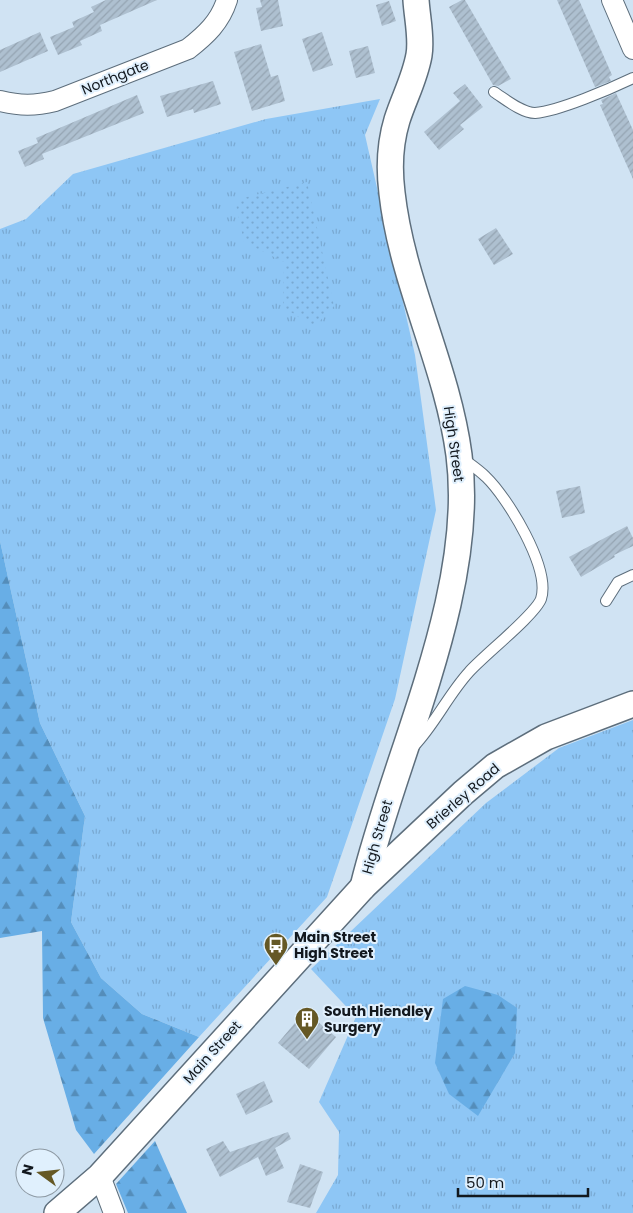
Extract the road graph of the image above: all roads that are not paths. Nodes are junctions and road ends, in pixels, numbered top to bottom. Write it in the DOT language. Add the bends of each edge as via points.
graph roads {
  1 [pos="227,0"];
  2 [pos="416,0"];
  3 [pos="612,0"];
  4 [pos="633,49"];
  5 [pos="633,78"];
  6 [pos="494,92"];
  7 [pos="0,101"];
  8 [pos="459,456"];
  9 [pos="633,575"];
  10 [pos="606,601"];
  11 [pos="633,704"];
  12 [pos="400,759"];
  13 [pos="363,887"];
  14 [pos="100,1176"];
  15 [pos="57,1213"];
  16 [pos="114,1213"];
  1 -- 7 [label="street, Northgate" via="219,20 188,49 37,106"];
  2 -- 8 [label="street, High Street" via="420,52 392,140 392,193 404,255 449,404"];
  3 -- 4 [label="street"];
  5 -- 6 [label="lane" via="569,104 534,113"];
  8 -- 12 [label="street, High Street" via="461,508 444,618"];
  8 -- 12 [label="lane" via="486,477 511,509 532,547 542,578 541,599 527,617 468,673 422,738"];
  9 -- 10 [label="lane" via="618,582"];
  11 -- 13 [label="street, Brierley Road" via="546,738 495,766"];
  12 -- 13 [label="street, High Street" via="372,846"];
  13 -- 14 [label="street, Main Street"];
  14 -- 15 [label="street, Main Street"];
  14 -- 16 [label="street"];
}
